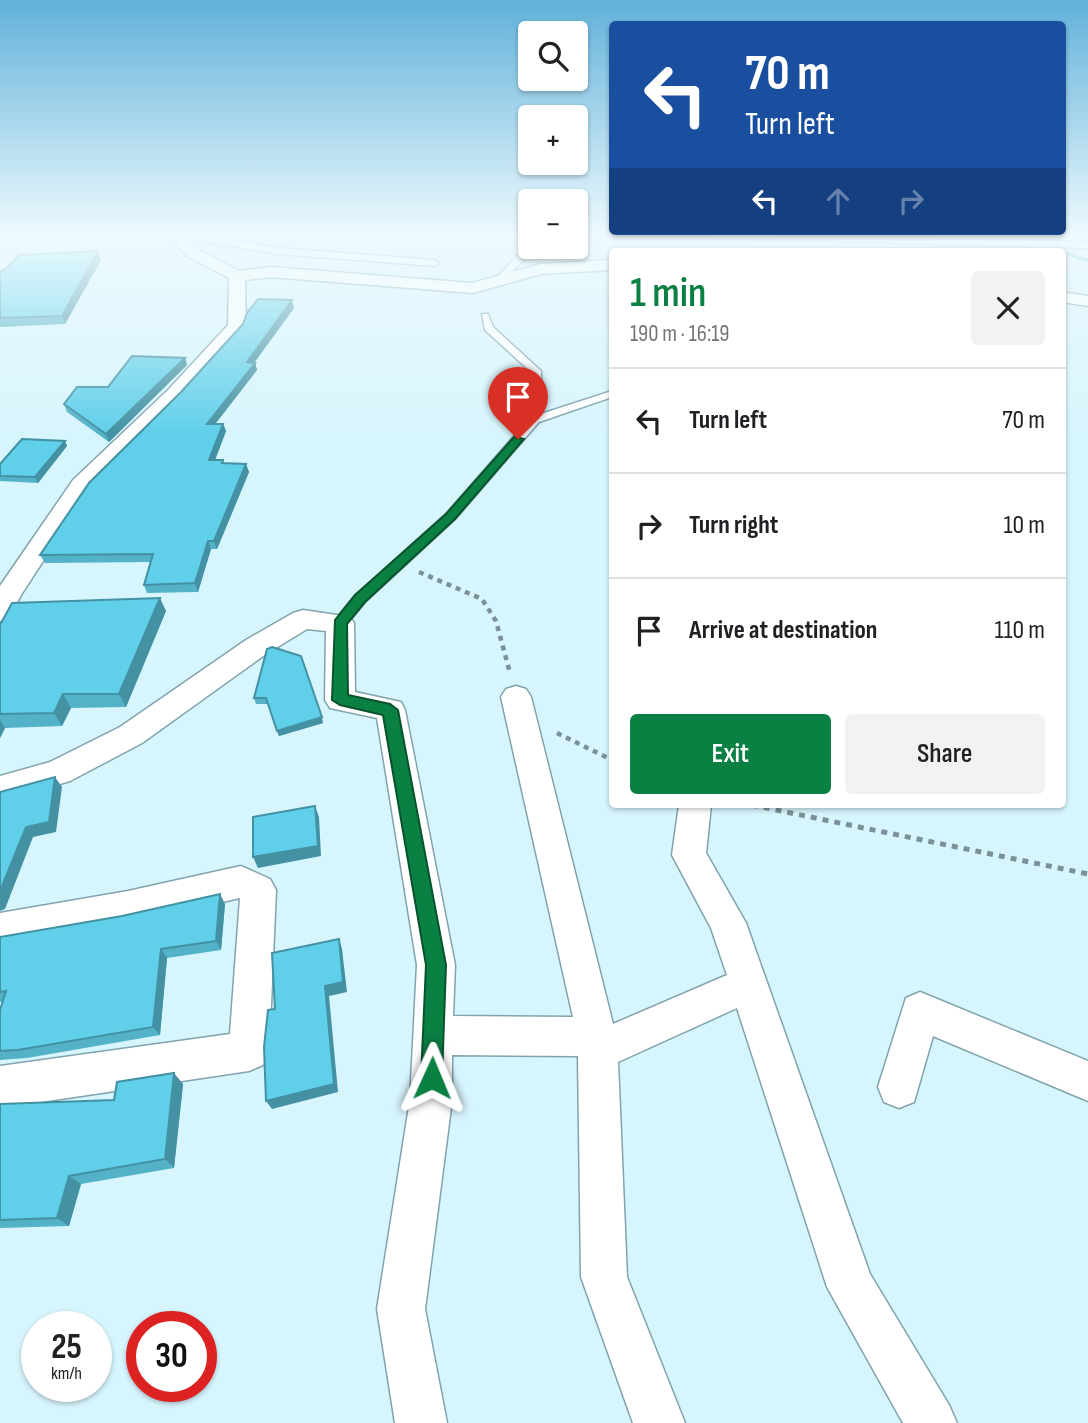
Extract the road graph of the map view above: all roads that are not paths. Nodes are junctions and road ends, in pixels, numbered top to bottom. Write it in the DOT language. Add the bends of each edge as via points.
graph roads {
  1 [pos="237,301"];
  2 [pos="485,316"];
  3 [pos="609,395"];
  4 [pos="535,420"];
  5 [pos="0,612"];
  6 [pos="340,623"];
  7 [pos="516,697"];
  8 [pos="0,789"];
  9 [pos="695,808"];
  10 [pos="0,929"];
  11 [pos="748,984"];
  12 [pos="433,1035"];
  13 [pos="597,1044"];
  14 [pos="1088,1081"];
  15 [pos="0,1087"];
  16 [pos="899,1087"];
  17 [pos="421,1423"];
  18 [pos="659,1423"];
  19 [pos="931,1423"];
  1 -- 5 [label="street" via="237,326 81,485"];
  2 -- 4 [label="lane" via="488,328 536,371"];
  3 -- 4 [label="lane"];
  4 -- 6 [label="lane" via="451,516 360,598"];
  6 -- 8 [label="street" via="303,619 131,735 59,772"];
  6 -- 12 [label="street" via="340,700 390,710 436,965"];
  7 -- 13 [label="street"];
  9 -- 11 [label="street" via="689,855 728,923"];
  10 -- 15 [label="street" via="128,908 241,881 258,890 249,1051"];
  11 -- 13 [label="street"];
  11 -- 19 [label="street" via="851,1287"];
  12 -- 13 [label="street"];
  12 -- 17 [label="street" via="431,1100 401,1309"];
  13 -- 18 [label="street" via="604,1277"];
  14 -- 16 [label="street" via="920,1011"];
}
